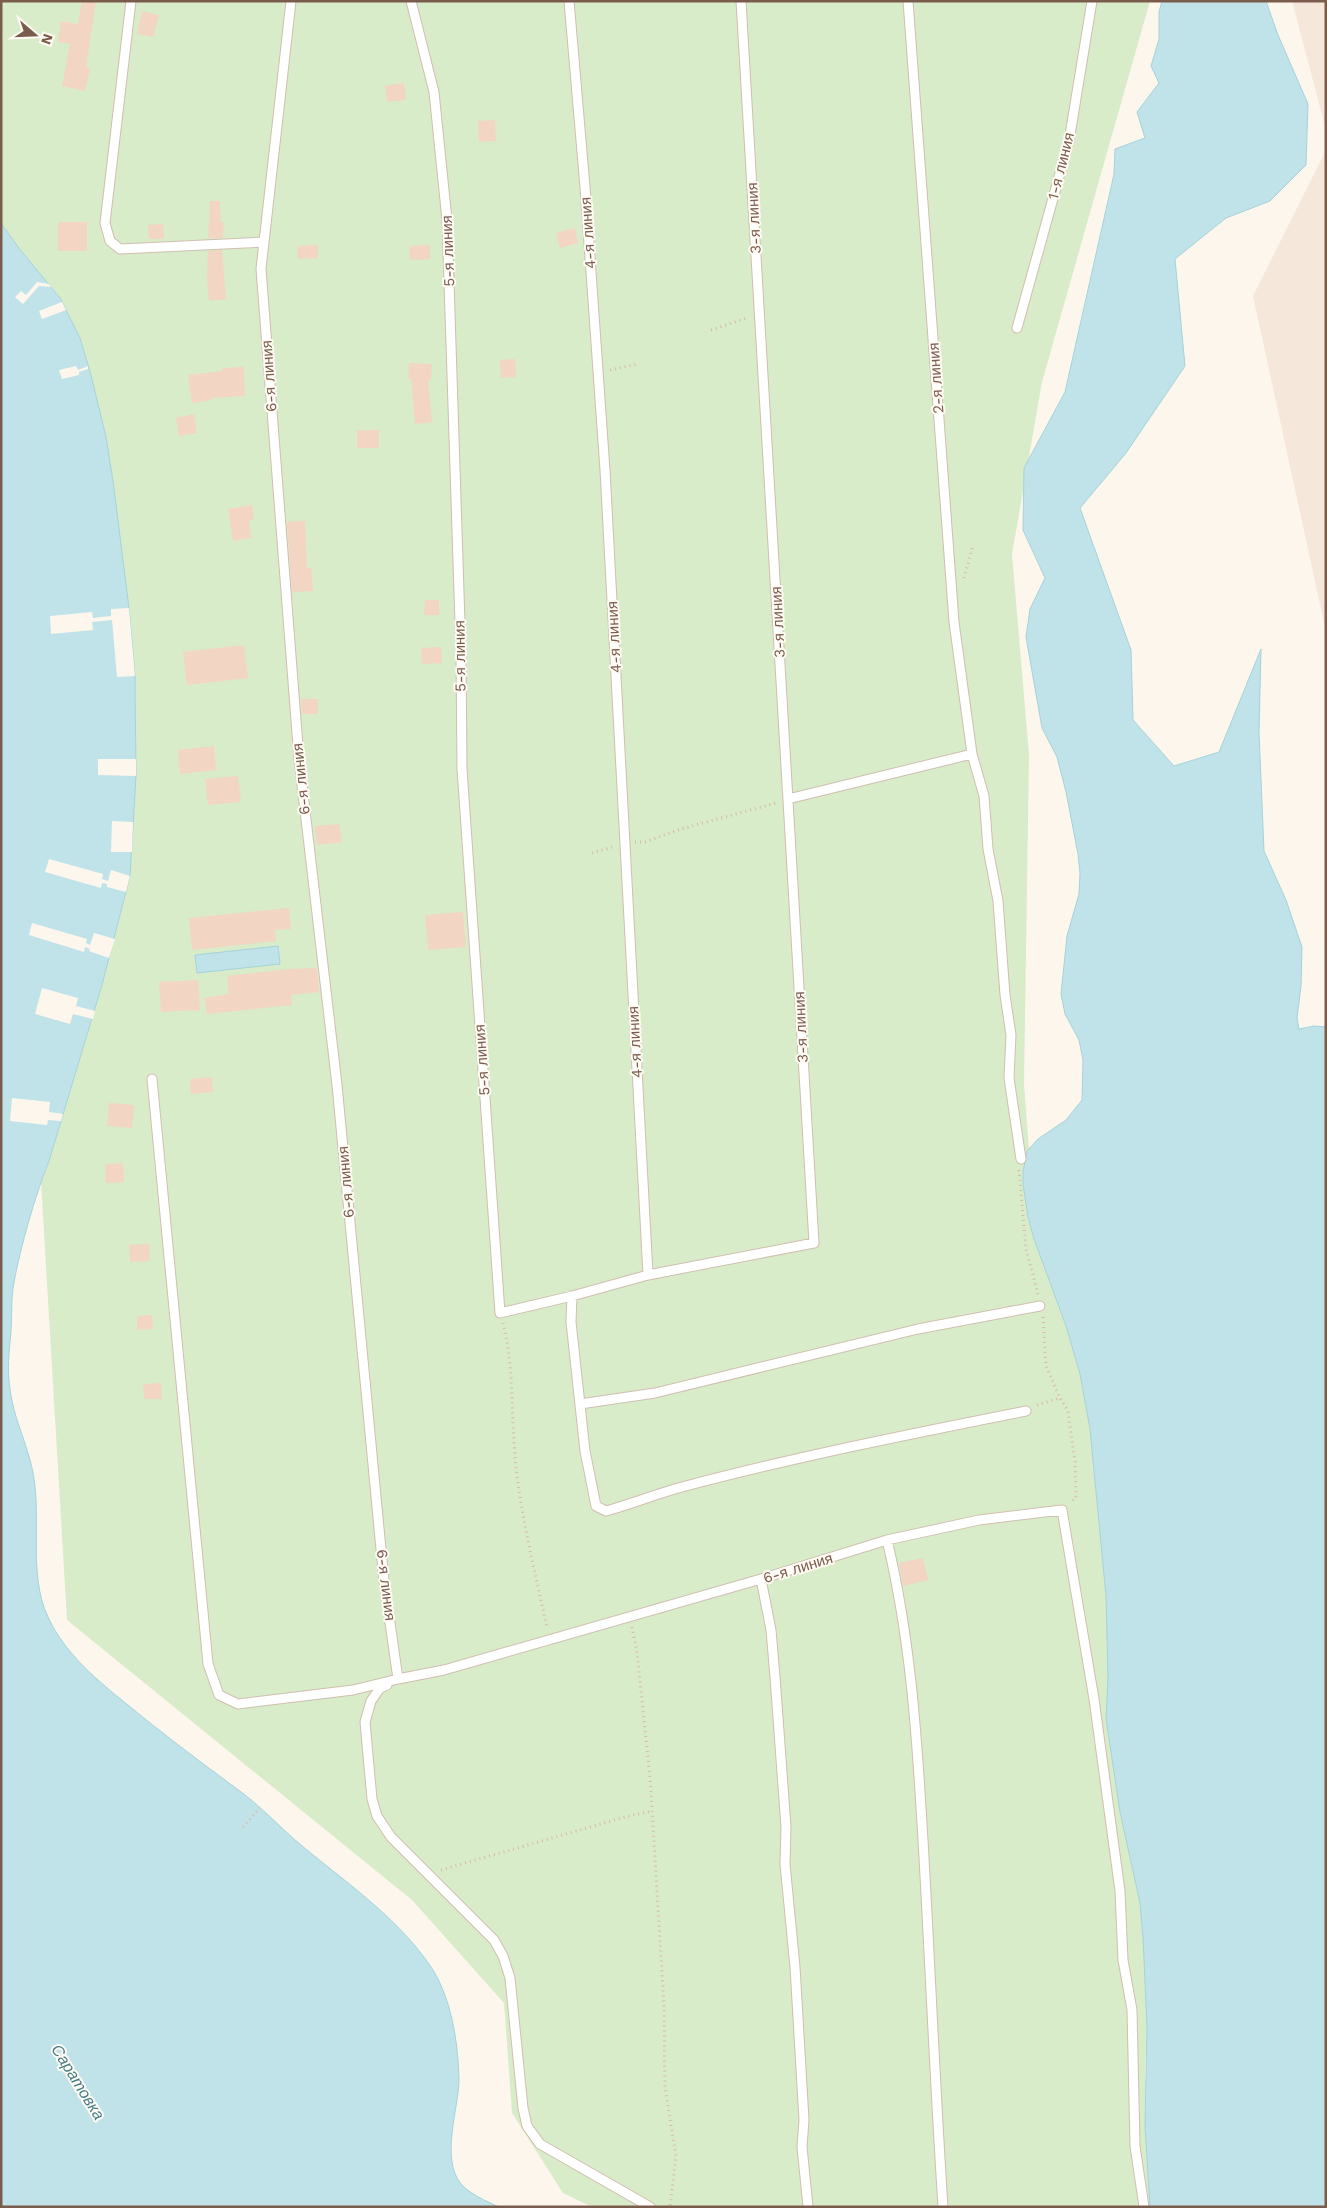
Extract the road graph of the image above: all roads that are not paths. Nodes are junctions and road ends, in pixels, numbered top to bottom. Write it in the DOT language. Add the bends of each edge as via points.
graph roads {
  1 [pos="131,1"];
  2 [pos="291,1"];
  3 [pos="411,1"];
  4 [pos="568,1"];
  5 [pos="741,1"];
  6 [pos="908,1"];
  7 [pos="1092,1"];
  8 [pos="264,242"];
  9 [pos="1017,328"];
  10 [pos="972,754"];
  11 [pos="788,799"];
  12 [pos="152,1079"];
  13 [pos="1021,1159"];
  14 [pos="648,1274"];
  15 [pos="572,1296"];
  16 [pos="1040,1306"];
  17 [pos="580,1404"];
  18 [pos="1026,1411"];
  19 [pos="887,1540"];
  20 [pos="760,1579"];
  21 [pos="398,1679"];
  22 [pos="650,2207"];
  23 [pos="808,2207"];
  24 [pos="943,2207"];
  25 [pos="1144,2207"];
  1 -- 8 [label="lane" via="105,223 110,241 120,249"];
  2 -- 8 [label="lane, 6-я линия"];
  3 -- 15 [label="lane, 5-я линия" via="434,92 447,220 462,769 500,1313"];
  4 -- 14 [label="lane, 4-я линия" via="599,373"];
  5 -- 11 [label="lane, 3-я линия"];
  6 -- 10 [label="lane, 2-я линия" via="954,622"];
  7 -- 9 [label="lane, 1-я линия" via="1069,141"];
  8 -- 21 [label="lane, 6-я линия" via="261,269 299,759 337,1085 384,1580"];
  10 -- 11 [label="lane"];
  10 -- 13 [label="lane, 2-я линия" via="984,796 988,849 998,901 1011,1035 1009,1078"];
  11 -- 14 [label="lane, 3-я линия" via="814,1244"];
  12 -- 21 [label="lane" via="208,1664 219,1695 238,1704 353,1690"];
  14 -- 15 [label="lane"];
  15 -- 17 [label="lane" via="571,1322"];
  16 -- 17 [label="lane" via="918,1329 655,1393"];
  17 -- 18 [label="lane" via="591,1488 596,1506 606,1510 778,1464"];
  19 -- 20 [label="lane, 6-я линия"];
  19 -- 24 [label="lane" via="909,1651 915,1716"];
  19 -- 25 [label="lane, 6-я линия" via="979,1520 1062,1510 1091,1682 1120,1891 1123,1960 1132,2010 1135,2146"];
  20 -- 21 [label="lane, 6-я линия" via="444,1670"];
  20 -- 23 [label="lane" via="771,1630 775,1677"];
  21 -- 22 [label="lane" via="380,1688 371,1701 365,1722 372,1799 377,1816 391,1837 494,1940 503,1956 510,1978 527,2126 540,2144"];
}
